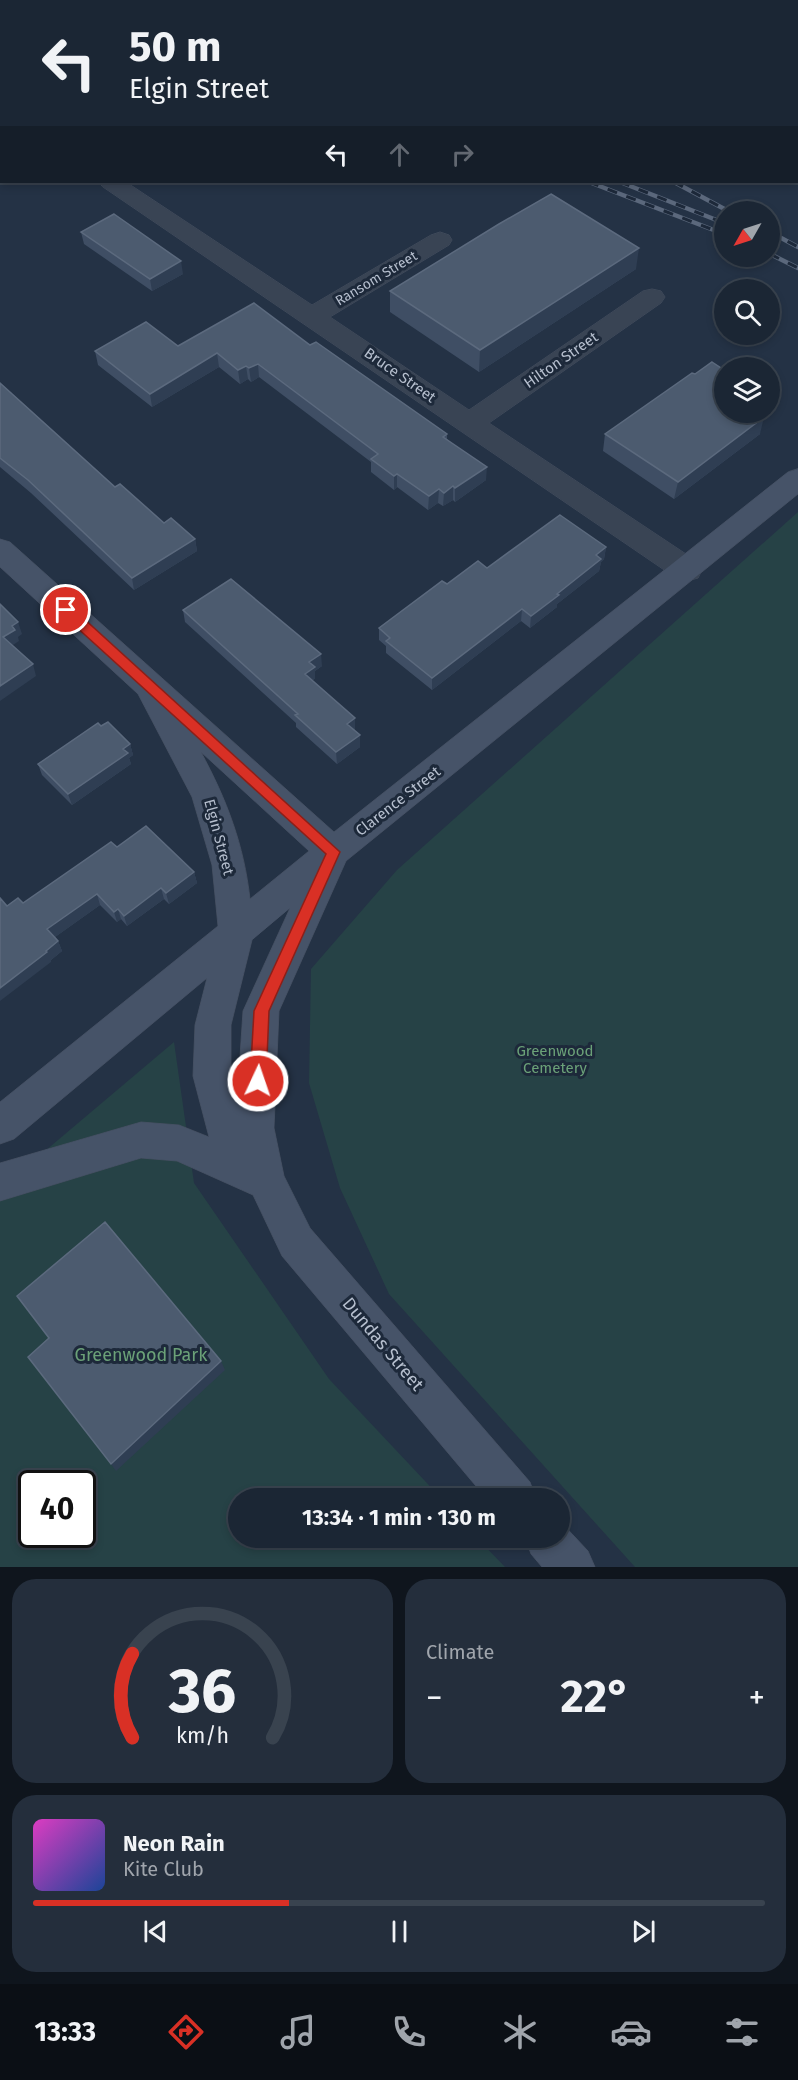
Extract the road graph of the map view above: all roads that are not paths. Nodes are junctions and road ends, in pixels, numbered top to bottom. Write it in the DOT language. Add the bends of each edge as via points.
graph roads {
  1 [pos="113,183"];
  2 [pos="440,240"];
  3 [pos="652,297"];
  4 [pos="313,316"];
  5 [pos="470,423"];
  6 [pos="798,479"];
  7 [pos="0,550"];
  8 [pos="687,570"];
  9 [pos="149,685"];
  10 [pos="333,852"];
  11 [pos="236,932"];
  12 [pos="0,1126"];
  13 [pos="267,1181"];
  14 [pos="0,1182"];
  15 [pos="505,1488"];
  16 [pos="556,1548"];
  17 [pos="572,1567"];
  1 -- 4 [label="street, Bruce Street"];
  2 -- 4 [label="street, Ransom Street"];
  3 -- 5 [label="street, Hilton Street"];
  4 -- 5 [label="street, Bruce Street"];
  5 -- 8 [label="street, Bruce Street"];
  6 -- 8 [label="main road, Clarence Street"];
  7 -- 9 [label="main road, Elgin Street"];
  8 -- 10 [label="main road, Clarence Street"];
  9 -- 10 [label="main road, Elgin Street"];
  9 -- 11 [label="main road, Elgin Street" via="208,796 229,865"];
  10 -- 11 [label="main road, Clarence Street"];
  10 -- 13 [label="main road, Dundas Street" via="261,1011 255,1128"];
  11 -- 12 [label="main road, Clarence Street"];
  11 -- 13 [label="main road, Dundas Street" via="213,1025 212,1076 225,1129"];
  13 -- 14 [label="main road" via="179,1143 141,1140"];
  13 -- 15 [label="main road, Dundas Street" via="296,1242"];
  16 -- 17 [label="main road"];
}
